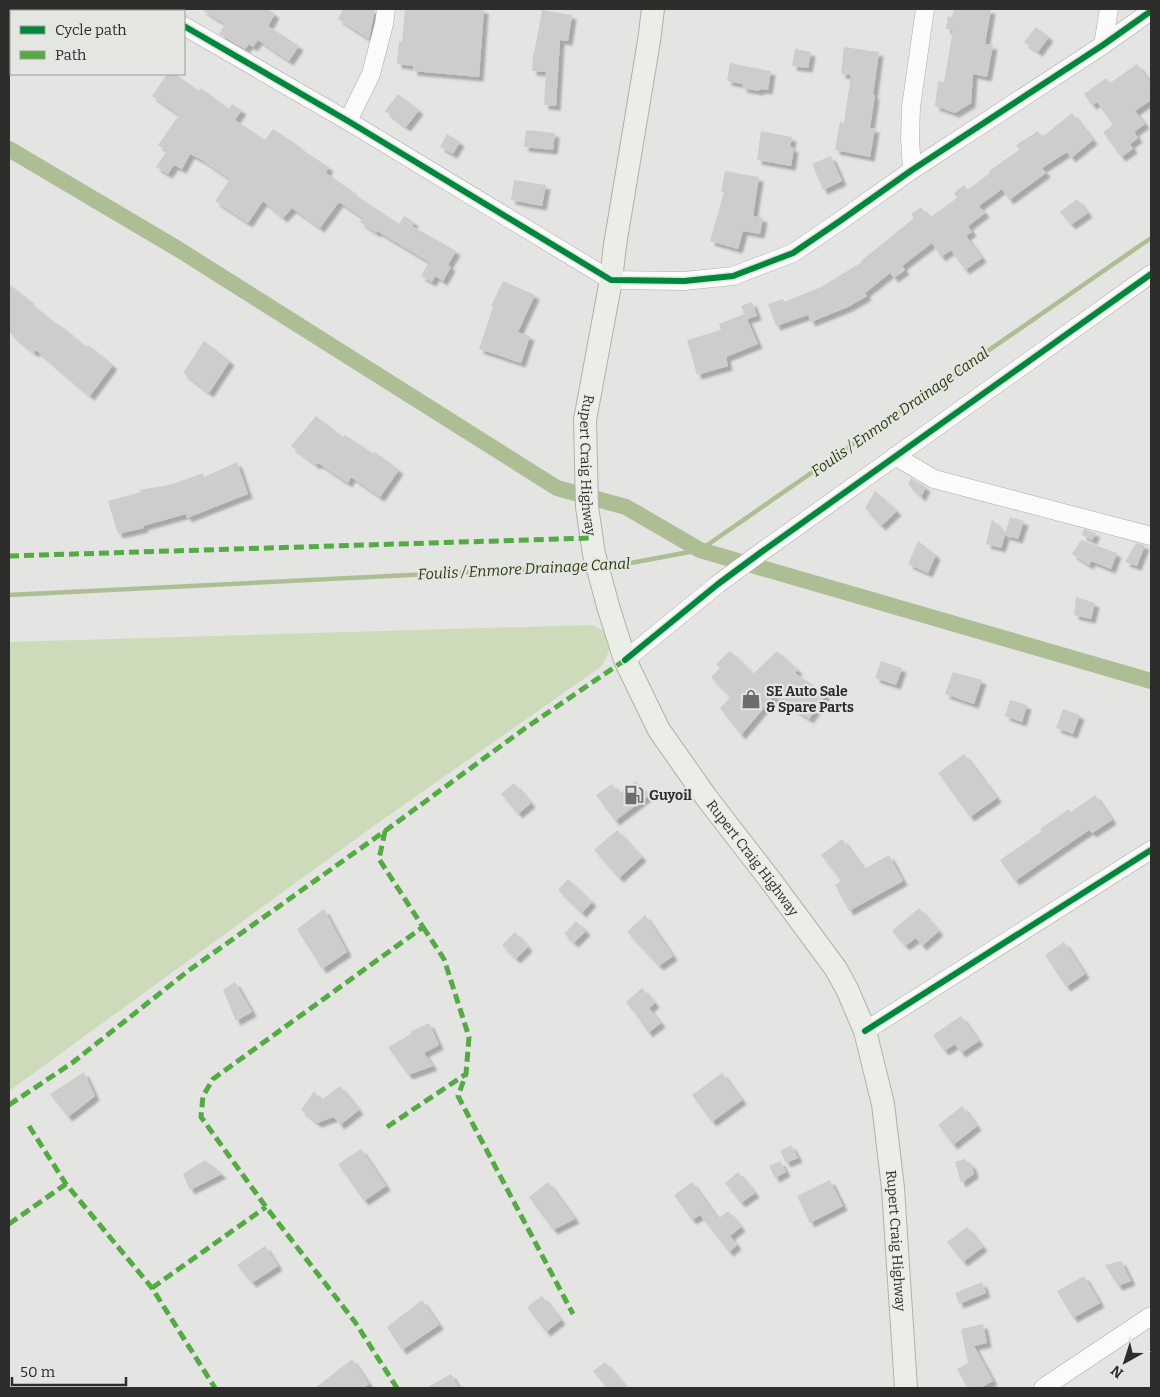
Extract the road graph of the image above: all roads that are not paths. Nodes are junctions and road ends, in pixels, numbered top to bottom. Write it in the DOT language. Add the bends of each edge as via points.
graph roads {
  1 [pos="386,9"];
  2 [pos="652,9"];
  3 [pos="925,9"];
  4 [pos="1109,9"];
  5 [pos="1151,11"];
  6 [pos="185,27"];
  7 [pos="1103,45"];
  8 [pos="348,120"];
  9 [pos="912,170"];
  10 [pos="1151,274"];
  11 [pos="611,280"];
  12 [pos="895,456"];
  13 [pos="1151,536"];
  14 [pos="625,660"];
  15 [pos="1151,850"];
  16 [pos="865,1031"];
  17 [pos="1151,1316"];
  18 [pos="906,1388"];
  19 [pos="1043,1388"];
  1 -- 8 [label="street" via="371,74"];
  2 -- 11 [label="main road, Rupert Craig Highway"];
  3 -- 9 [label="street" via="911,107"];
  4 -- 7 [label="street"];
  5 -- 7 [label="street"];
  6 -- 8 [label="street"];
  7 -- 9 [label="street"];
  8 -- 11 [label="street"];
  9 -- 11 [label="street" via="793,253 733,276 684,281"];
  10 -- 12 [label="street"];
  11 -- 14 [label="main road, Rupert Craig Highway" via="585,420 588,507 594,554"];
  12 -- 13 [label="street" via="934,479"];
  12 -- 14 [label="street" via="718,584"];
  14 -- 16 [label="main road, Rupert Craig Highway" via="659,730 836,969"];
  15 -- 16 [label="street"];
  16 -- 18 [label="main road, Rupert Craig Highway" via="883,1104 889,1151"];
  17 -- 19 [label="street"];
}
